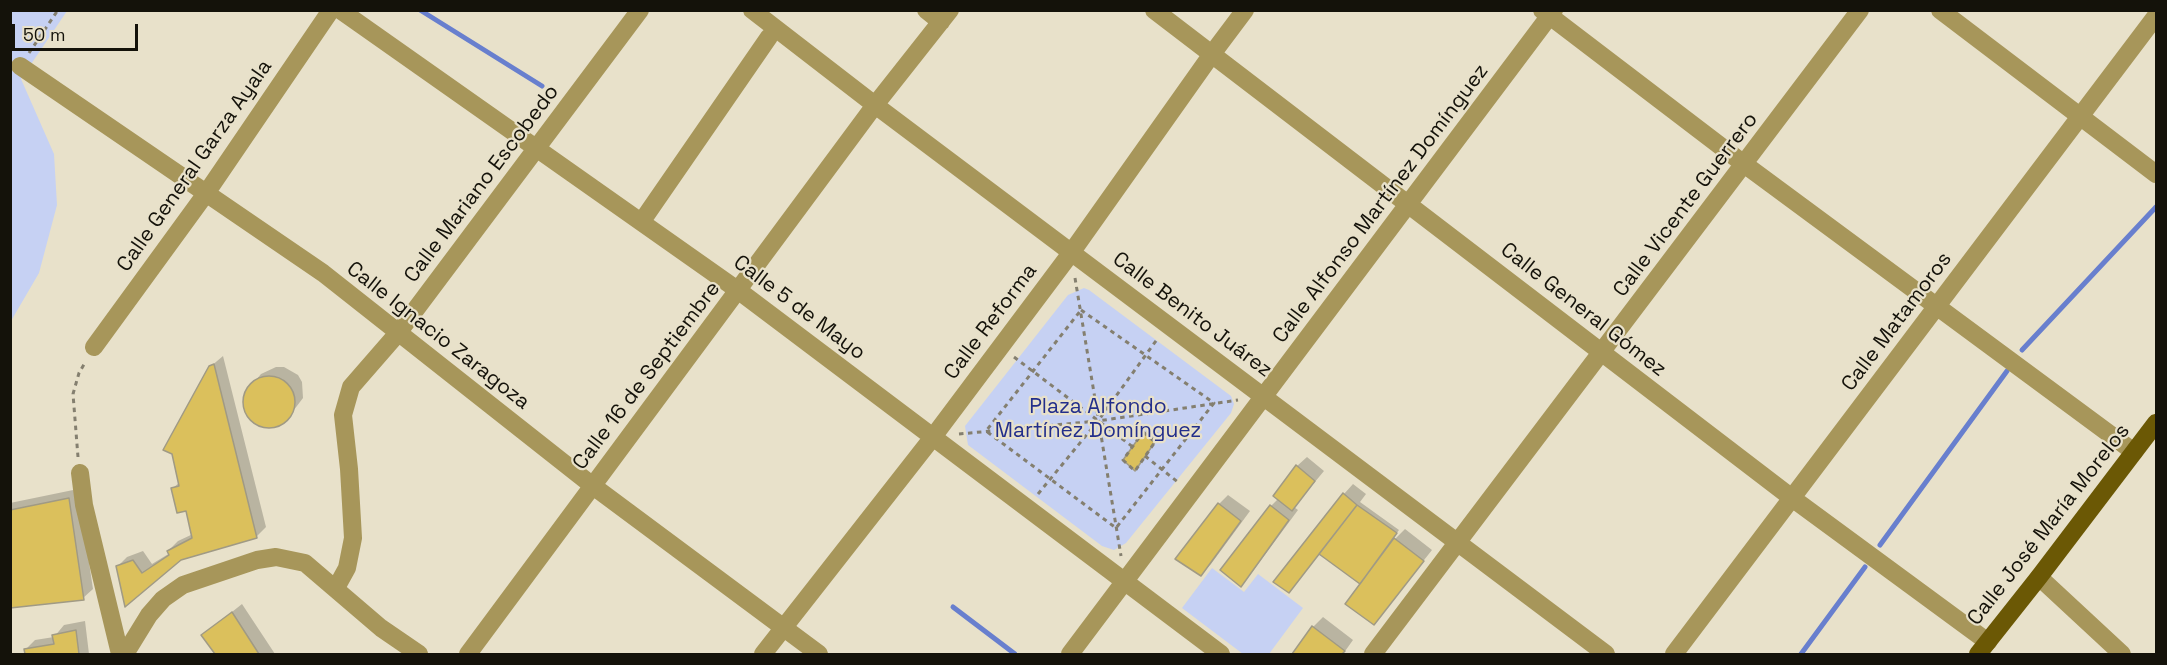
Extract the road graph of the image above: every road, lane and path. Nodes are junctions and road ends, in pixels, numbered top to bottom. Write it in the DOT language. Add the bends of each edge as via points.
graph roads {
  1 [pos="58,10"];
  2 [pos="331,10"];
  3 [pos="340,10"];
  4 [pos="640,10"];
  5 [pos="752,10"];
  6 [pos="926,10"];
  7 [pos="1154,10"];
  8 [pos="1245,10"];
  9 [pos="1860,10"];
  10 [pos="1940,10"];
  11 [pos="1549,12"];
  12 [pos="945,16"];
  13 [pos="2157,16"];
  14 [pos="769,37"];
  15 [pos="1212,54"];
  16 [pos="20,66"];
  17 [pos="875,105"];
  18 [pos="2081,117"];
  19 [pos="537,148"];
  20 [pos="1744,164"];
  21 [pos="2157,174"];
  22 [pos="207,192"];
  23 [pos="1409,204"];
  24 [pos="642,221"];
  25 [pos="1071,253"];
  26 [pos="739,291"];
  27 [pos="1937,306"];
  28 [pos="1081,310"];
  29 [pos="1168,325"];
  30 [pos="398,333"];
  31 [pos="94,347"];
  32 [pos="1000,347"];
  33 [pos="1602,354"];
  34 [pos="1146,355"];
  35 [pos="1033,372"];
  36 [pos="1264,397"];
  37 [pos="1214,403"];
  38 [pos="1098,421"];
  39 [pos="2157,423"];
  40 [pos="986,431"];
  41 [pos="933,437"];
  42 [pos="1132,447"];
  43 [pos="2134,452"];
  44 [pos="1145,456"];
  45 [pos="1162,470"];
  46 [pos="80,473"];
  47 [pos="1050,479"];
  48 [pos="593,486"];
  49 [pos="1192,493"];
  50 [pos="1792,498"];
  51 [pos="1027,508"];
  52 [pos="1116,528"];
  53 [pos="1457,543"];
  54 [pos="2039,577"];
  55 [pos="1125,581"];
  56 [pos="336,588"];
  57 [pos="783,627"];
  58 [pos="1983,648"];
  59 [pos="120,654"];
  60 [pos="124,654"];
  61 [pos="419,654"];
  62 [pos="468,654"];
  63 [pos="763,654"];
  64 [pos="819,654"];
  65 [pos="1070,654"];
  66 [pos="1221,654"];
  67 [pos="1373,654"];
  68 [pos="1606,654"];
  69 [pos="1674,654"];
  70 [pos="2122,654"];
  1 -- 16 [label="path"];
  2 -- 22 [label="street, Calle General Garza Ayala"];
  3 -- 19 [label="street, Calle 5 de Mayo"];
  4 -- 19 [label="street, Calle Mariano Escobedo"];
  5 -- 17 [label="street, Calle Benito Juárez"];
  6 -- 12 [label="street"];
  7 -- 15 [label="street, Calle General Gómez"];
  8 -- 15 [label="street, Calle Reforma"];
  9 -- 20 [label="street, Calle Vicente Guerrero"];
  10 -- 18 [label="street"];
  11 -- 20 [label="street"];
  11 -- 23 [label="street, Calle Alfonso Martínez Domínguez"];
  12 -- 17 [label="street, Calle 16 de Septiembre"];
  13 -- 18 [label="street, Calle Matamoros"];
  14 -- 24 [label="street"];
  15 -- 23 [label="street, Calle General Gómez"];
  15 -- 25 [label="street, Calle Reforma"];
  16 -- 22 [label="street, Calle Ignacio Zaragoza"];
  17 -- 25 [label="street, Calle Benito Juárez"];
  17 -- 26 [label="street, Calle 16 de Septiembre"];
  18 -- 21 [label="street"];
  18 -- 27 [label="street, Calle Matamoros"];
  19 -- 24 [label="street, Calle 5 de Mayo"];
  19 -- 30 [label="street, Calle Mariano Escobedo"];
  20 -- 27 [label="street"];
  20 -- 33 [label="street, Calle Vicente Guerrero"];
  22 -- 30 [label="street, Calle Ignacio Zaragoza" via="323,273"];
  22 -- 31 [label="street, Calle General Garza Ayala"];
  23 -- 33 [label="street, Calle General Gómez"];
  23 -- 36 [label="street, Calle Alfonso Martínez Domínguez"];
  24 -- 26 [label="street, Calle 5 de Mayo"];
  25 -- 28 [label="path"];
  25 -- 29 [label="street, Calle Benito Juárez"];
  25 -- 32 [label="street, Calle Reforma"];
  26 -- 41 [label="street, Calle 5 de Mayo"];
  26 -- 48 [label="street, Calle 16 de Septiembre"];
  27 -- 43 [label="street"];
  27 -- 50 [label="street, Calle Matamoros"];
  28 -- 34 [label="path"];
  28 -- 35 [label="path"];
  28 -- 38 [label="path"];
  29 -- 34 [label="path"];
  29 -- 36 [label="street, Calle Benito Juárez"];
  30 -- 48 [label="street, Calle Ignacio Zaragoza"];
  30 -- 56 [label="street, Calle Mariano Escobedo" via="355,381 347,396 343,415 353,538 347,568"];
  31 -- 46 [label="path" via="79,373 73,394"];
  32 -- 35 [label="path"];
  32 -- 41 [label="street, Calle Reforma"];
  33 -- 50 [label="street, Calle General Gómez"];
  33 -- 53 [label="street, Calle Vicente Guerrero"];
  34 -- 37 [label="path"];
  34 -- 38 [label="path"];
  35 -- 38 [label="path"];
  35 -- 40 [label="path"];
  36 -- 37 [label="path"];
  36 -- 49 [label="street, Calle Alfonso Martínez Domínguez"];
  36 -- 53 [label="street, Calle Benito Juárez"];
  37 -- 38 [label="path"];
  37 -- 45 [label="path"];
  38 -- 40 [label="path"];
  38 -- 42 [label="path"];
  38 -- 47 [label="path"];
  38 -- 52 [label="path"];
  39 -- 43 [label="main road, Calle José María Morelos"];
  40 -- 41 [label="path"];
  40 -- 47 [label="path"];
  41 -- 51 [label="street, Calle 5 de Mayo"];
  41 -- 57 [label="street, Calle Reforma"];
  42 -- 44 [label="path" via="1123,460 1135,471"];
  42 -- 44 [label="path" via="1143,432 1155,442"];
  43 -- 54 [label="main road, Calle José María Morelos"];
  44 -- 45 [label="path"];
  45 -- 49 [label="path"];
  45 -- 52 [label="path"];
  46 -- 59 [label="street"];
  47 -- 51 [label="path"];
  47 -- 52 [label="path"];
  48 -- 57 [label="street, Calle Ignacio Zaragoza"];
  48 -- 62 [label="street, Calle 16 de Septiembre"];
  49 -- 55 [label="street, Calle Alfonso Martínez Domínguez"];
  50 -- 58 [label="street, Calle General Gómez"];
  50 -- 69 [label="street, Calle Matamoros"];
  51 -- 55 [label="street, Calle 5 de Mayo"];
  52 -- 55 [label="path"];
  53 -- 67 [label="street, Calle Vicente Guerrero"];
  53 -- 68 [label="street, Calle Benito Juárez"];
  54 -- 58 [label="main road, Calle José María Morelos"];
  54 -- 70 [label="street"];
  55 -- 65 [label="street, Calle Alfonso Martínez Domínguez"];
  55 -- 66 [label="street, Calle 5 de Mayo"];
  56 -- 60 [label="street" via="305,563 276,557 257,560 183,585 163,599"];
  56 -- 61 [label="street" via="381,628"];
  57 -- 63 [label="street, Calle Reforma"];
  57 -- 64 [label="street, Calle Ignacio Zaragoza"];
}
